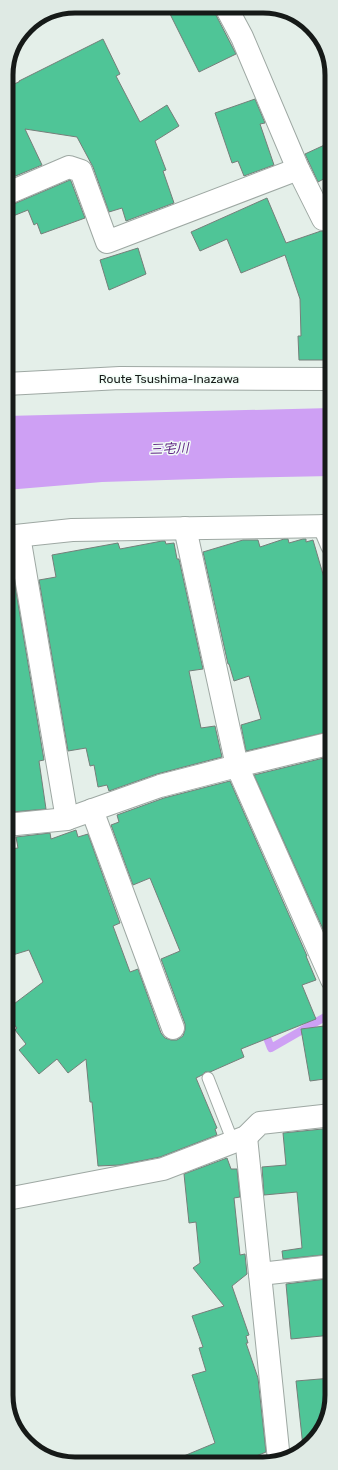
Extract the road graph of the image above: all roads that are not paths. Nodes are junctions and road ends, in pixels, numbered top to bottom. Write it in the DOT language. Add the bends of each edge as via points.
graph roads {
  1 [pos="229,13"];
  2 [pos="298,169"];
  3 [pos="13,191"];
  4 [pos="325,218"];
  5 [pos="325,379"];
  6 [pos="13,384"];
  7 [pos="185,528"];
  8 [pos="325,533"];
  9 [pos="13,537"];
  10 [pos="325,744"];
  11 [pos="237,766"];
  12 [pos="92,810"];
  13 [pos="67,819"];
  14 [pos="13,824"];
  15 [pos="325,964"];
  16 [pos="173,1028"];
  17 [pos="208,1078"];
  18 [pos="325,1116"];
  19 [pos="240,1139"];
  20 [pos="13,1199"];
  21 [pos="325,1267"];
  22 [pos="260,1274"];
  23 [pos="278,1455"];
  1 -- 2 [label="street" via="242,37"];
  2 -- 3 [label="street" via="108,242 81,171 69,167"];
  2 -- 4 [label="street"];
  5 -- 6 [label="street, Route Tsushima-Inazawa" via="120,378"];
  7 -- 8 [label="street"];
  7 -- 9 [label="street" via="72,530"];
  7 -- 11 [label="street"];
  9 -- 13 [label="street"];
  10 -- 11 [label="street"];
  11 -- 12 [label="street" via="160,786"];
  11 -- 15 [label="street"];
  12 -- 13 [label="street"];
  12 -- 16 [label="street"];
  13 -- 14 [label="street"];
  17 -- 19 [label="lane"];
  18 -- 19 [label="street" via="260,1123"];
  19 -- 20 [label="street" via="163,1169"];
  19 -- 22 [label="street"];
  21 -- 22 [label="street"];
  22 -- 23 [label="street"];
}
